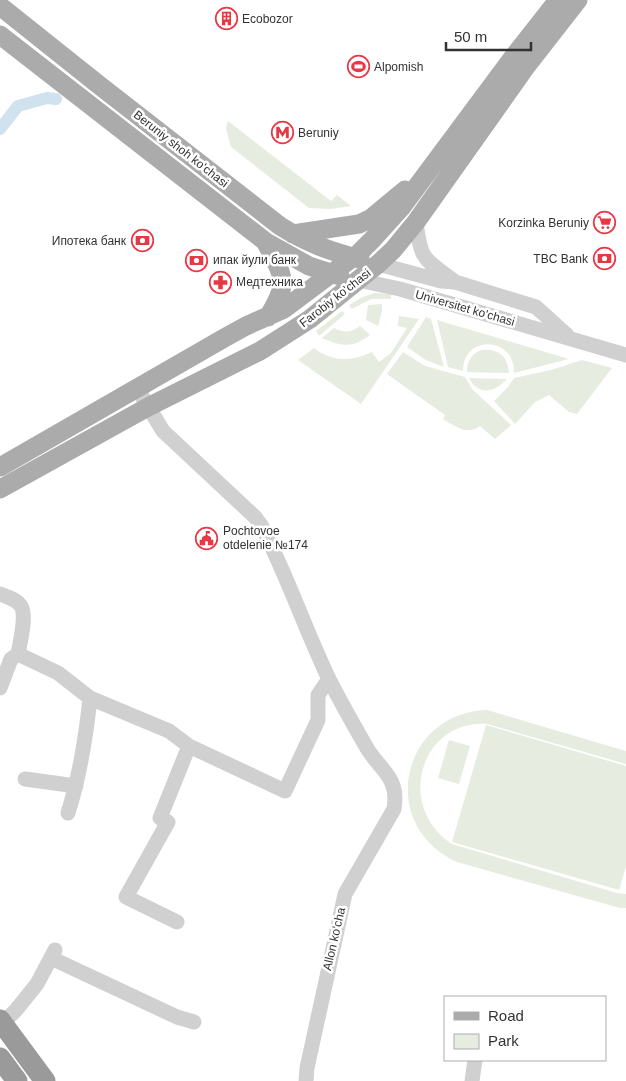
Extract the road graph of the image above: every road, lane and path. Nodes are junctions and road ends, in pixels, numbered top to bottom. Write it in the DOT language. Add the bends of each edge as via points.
graph roads {
  1 [pos="558,0"];
  2 [pos="578,0"];
  3 [pos="0,6"];
  4 [pos="0,35"];
  5 [pos="424,177"];
  6 [pos="416,222"];
  7 [pos="293,234"];
  8 [pos="266,242"];
  9 [pos="353,258"];
  10 [pos="378,264"];
  11 [pos="331,274"];
  12 [pos="358,280"];
  13 [pos="455,282"];
  14 [pos="268,317"];
  15 [pos="571,338"];
  16 [pos="626,355"];
  17 [pos="136,388"];
  18 [pos="148,407"];
  19 [pos="0,467"];
  20 [pos="0,489"];
  21 [pos="0,594"];
  22 [pos="18,654"];
  23 [pos="329,679"];
  24 [pos="0,688"];
  25 [pos="90,698"];
  26 [pos="189,746"];
  27 [pos="25,779"];
  28 [pos="76,786"];
  29 [pos="68,813"];
  30 [pos="178,922"];
  31 [pos="1,1022"];
  32 [pos="194,1022"];
  33 [pos="0,1058"];
  34 [pos="475,1061"];
  35 [pos="17,1081"];
  36 [pos="44,1081"];
  37 [pos="306,1081"];
  38 [pos="472,1081"];
  1 -- 5 [label="main road, Farobiy ko'chasi"];
  2 -- 6 [label="main road, Farobiy ko'chasi" via="525,68"];
  3 -- 7 [label="main road, Beruniy shoh ko'chasi"];
  4 -- 8 [label="main road, Beruniy shoh ko'chasi"];
  5 -- 7 [label="main road" via="359,224"];
  5 -- 9 [label="main road, Farobiy ko'chasi" via="401,208"];
  6 -- 10 [label="main road, Farobiy ko'chasi"];
  6 -- 13 [label="street" via="423,256"];
  7 -- 9 [label="main road, Beruniy shoh ko'chasi"];
  8 -- 11 [label="main road, Beruniy shoh ko'chasi" via="309,266"];
  8 -- 14 [label="main road" via="280,269 283,284 282,293"];
  9 -- 10 [label="main road, Beruniy shoh ko'chasi"];
  9 -- 11 [label="main road, Farobiy ko'chasi"];
  9 -- 12 [label="main road"];
  10 -- 12 [label="main road, Farobiy ko'chasi"];
  10 -- 13 [label="street, Universitet ko'chasi" via="441,282"];
  11 -- 12 [label="main road, Beruniy shoh ko'chasi"];
  11 -- 14 [label="main road, Farobiy ko'chasi"];
  12 -- 15 [label="street, Universitet ko'chasi"];
  12 -- 18 [label="main road, Farobiy ko'chasi" via="310,319 260,350"];
  13 -- 15 [label="street, Universitet ko'chasi" via="536,307"];
  14 -- 17 [label="main road, Farobiy ko'chasi" via="239,329"];
  15 -- 16 [label="street, Universitet ko'chasi"];
  17 -- 18 [label="street"];
  17 -- 19 [label="main road, Farobiy ko'chasi"];
  18 -- 20 [label="main road, Farobiy ko'chasi"];
  18 -- 23 [label="street" via="163,431 261,525"];
  21 -- 22 [label="street" via="22,606 24,618"];
  22 -- 24 [label="street" via="12,659"];
  22 -- 25 [label="street" via="58,673"];
  23 -- 26 [label="street" via="318,695 318,720 285,791"];
  23 -- 37 [label="street, Allon ko'cha" via="366,748 392,781 396,799 394,809 345,894"];
  25 -- 26 [label="street" via="169,731"];
  25 -- 28 [label="street"];
  26 -- 30 [label="street" via="160,818 168,822 126,896"];
  27 -- 28 [label="street"];
  28 -- 29 [label="street"];
  31 -- 32 [label="street" via="16,1010 37,984 53,953 177,1017"];
  31 -- 36 [label="highway"];
  33 -- 35 [label="highway"];
  34 -- 38 [label="street"];
}
